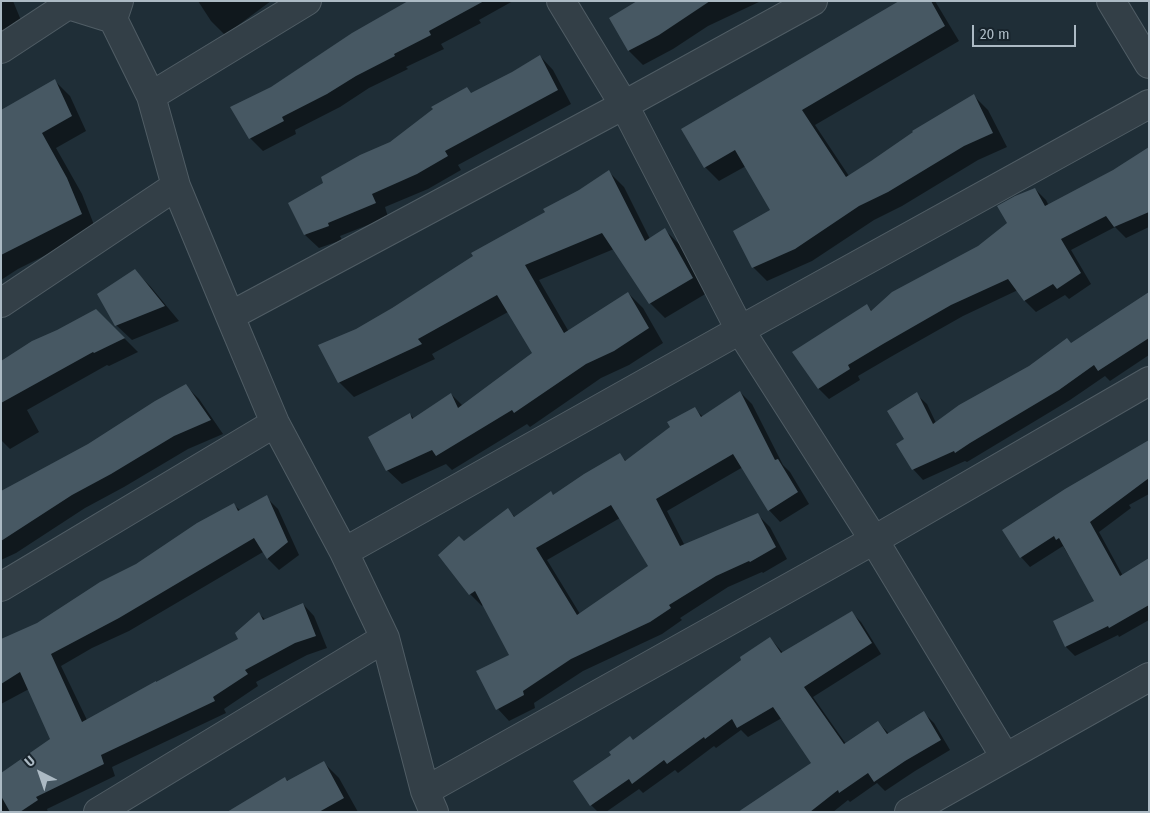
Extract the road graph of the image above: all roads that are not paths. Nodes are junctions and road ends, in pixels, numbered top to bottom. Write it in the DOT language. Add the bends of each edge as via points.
graph roads {
  1 [pos="308,1"];
  2 [pos="561,1"];
  3 [pos="814,1"];
  4 [pos="1111,1"];
  5 [pos="68,3"];
  6 [pos="116,10"];
  7 [pos="1,49"];
  8 [pos="1149,64"];
  9 [pos="151,96"];
  10 [pos="1149,104"];
  11 [pos="624,105"];
  12 [pos="176,186"];
  13 [pos="1,303"];
  14 [pos="230,316"];
  15 [pos="740,330"];
  16 [pos="1149,381"];
  17 [pos="275,423"];
  18 [pos="874,540"];
  19 [pos="344,552"];
  20 [pos="1,587"];
  21 [pos="385,638"];
  22 [pos="1149,677"];
  23 [pos="1005,757"];
  24 [pos="429,801"];
  25 [pos="98,812"];
  26 [pos="909,812"];
  1 -- 9 [label="street"];
  2 -- 11 [label="street"];
  3 -- 11 [label="street"];
  4 -- 8 [label="street"];
  5 -- 6 [label="street"];
  5 -- 7 [label="street"];
  6 -- 9 [label="street"];
  9 -- 12 [label="street"];
  10 -- 15 [label="street"];
  11 -- 14 [label="street"];
  11 -- 15 [label="street"];
  12 -- 13 [label="street"];
  12 -- 14 [label="street"];
  14 -- 17 [label="street"];
  15 -- 18 [label="street"];
  15 -- 19 [label="street"];
  16 -- 18 [label="street"];
  17 -- 19 [label="street"];
  17 -- 20 [label="street"];
  18 -- 23 [label="street"];
  18 -- 24 [label="street"];
  19 -- 21 [label="street"];
  21 -- 24 [label="street"];
  21 -- 25 [label="street"];
  22 -- 23 [label="street"];
  23 -- 26 [label="street"];
}
